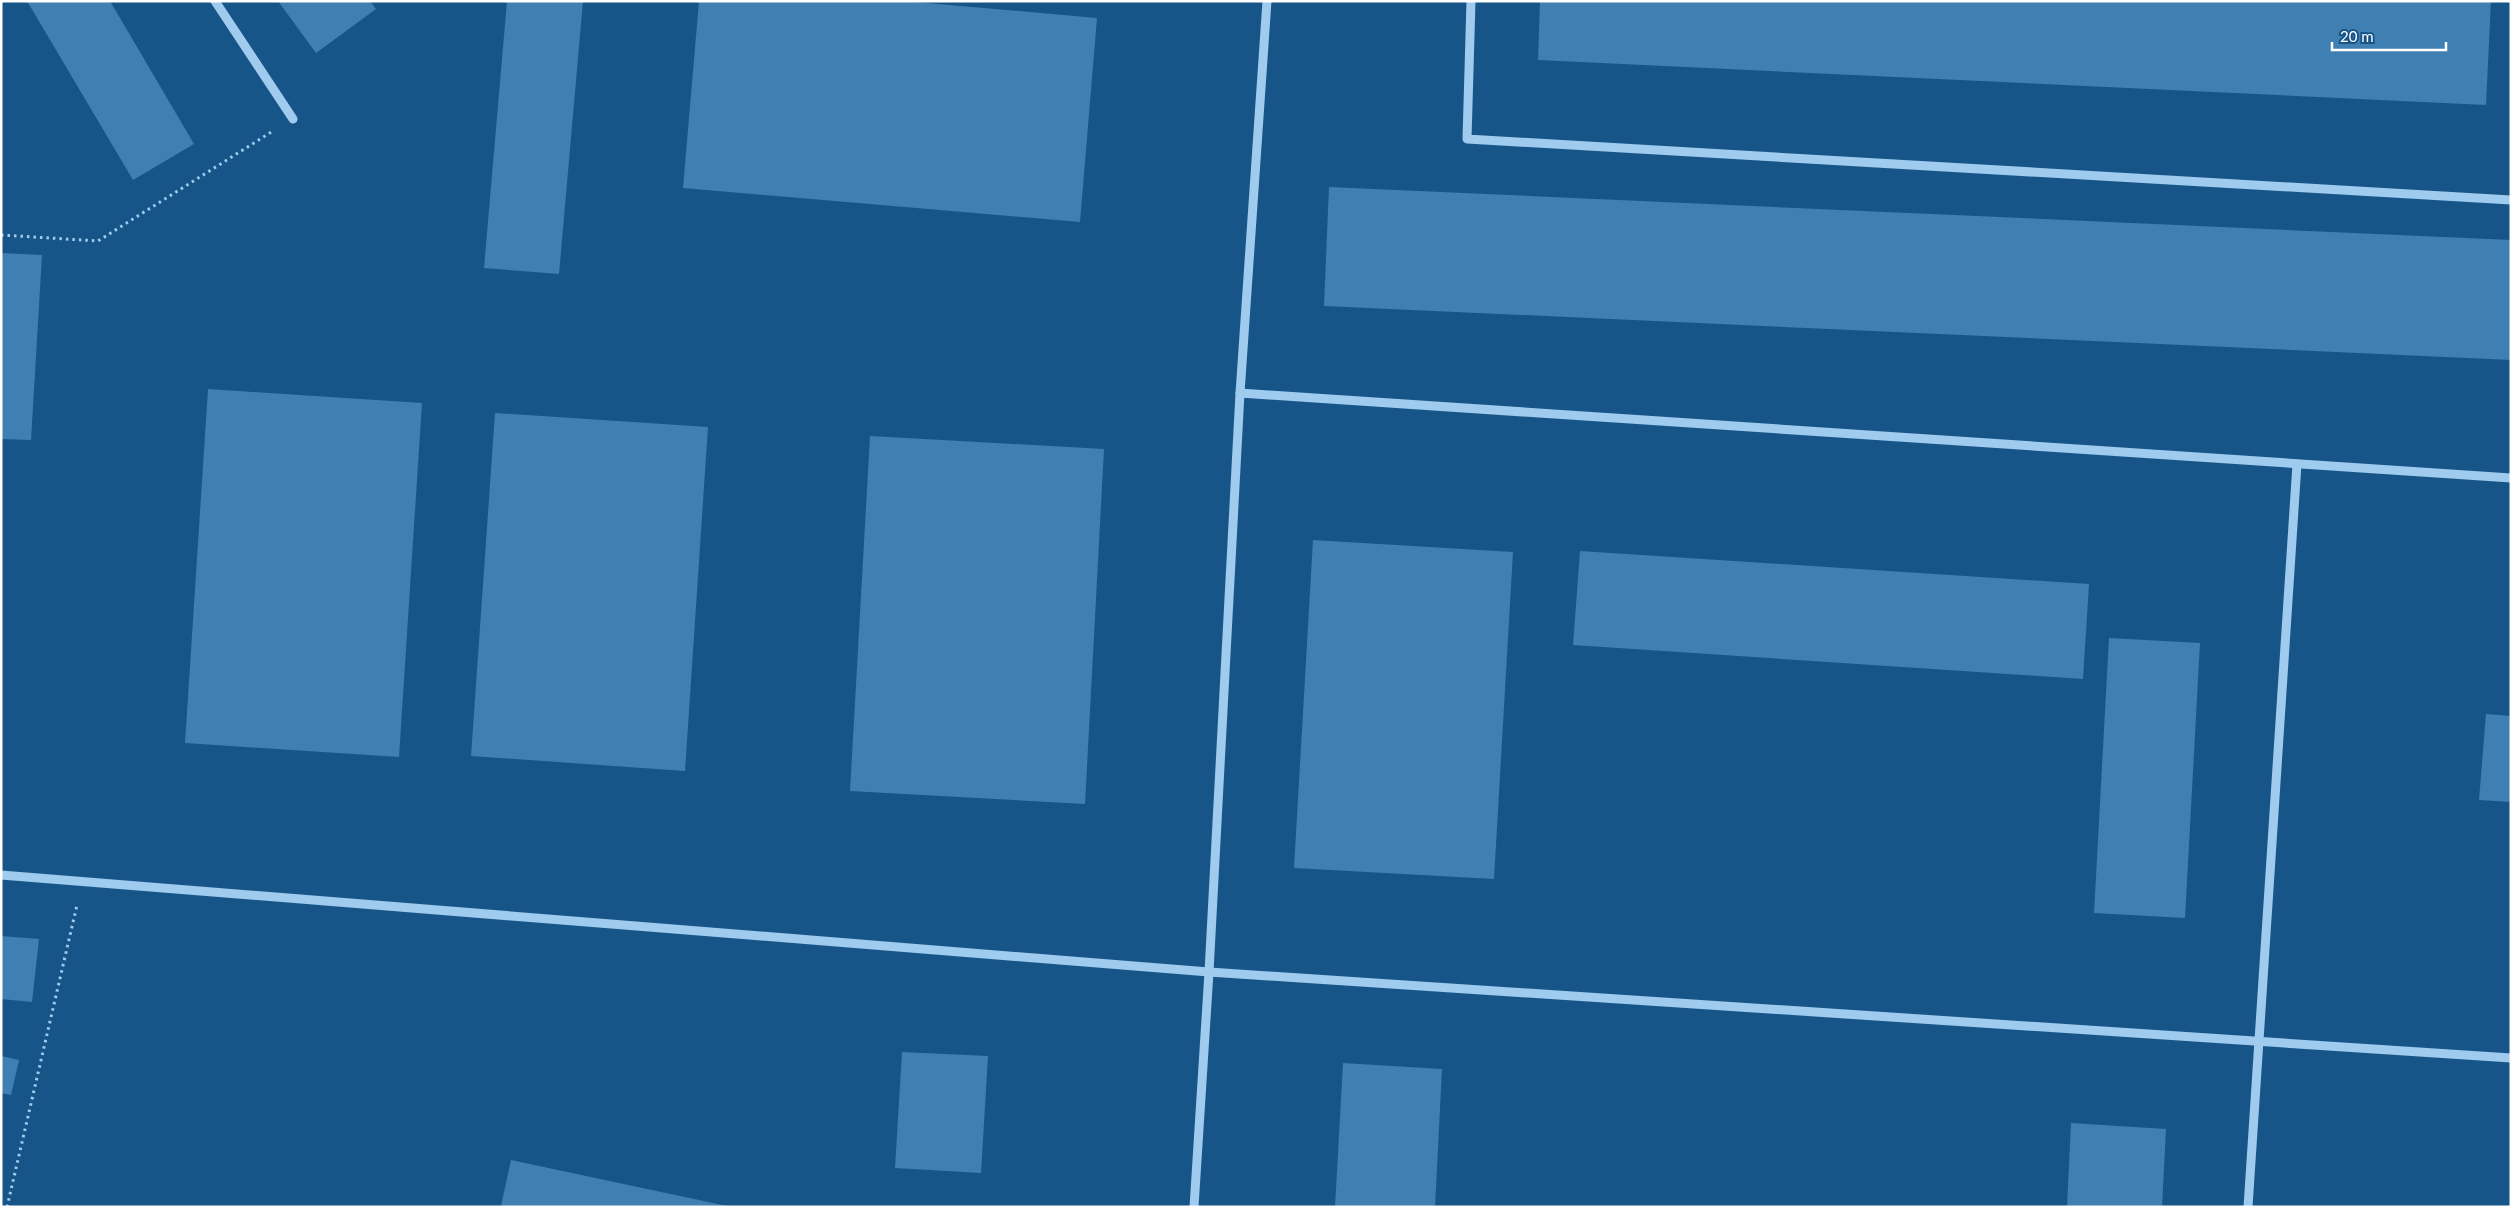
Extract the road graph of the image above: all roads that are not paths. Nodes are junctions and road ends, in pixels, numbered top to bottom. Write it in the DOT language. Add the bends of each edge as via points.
graph roads {
  1 [pos="215,1"];
  2 [pos="1267,1"];
  3 [pos="1471,1"];
  4 [pos="293,119"];
  5 [pos="2511,200"];
  6 [pos="1240,393"];
  7 [pos="2297,464"];
  8 [pos="2511,478"];
  9 [pos="1,875"];
  10 [pos="1209,972"];
  11 [pos="2258,1040"];
  12 [pos="2511,1058"];
  13 [pos="1194,1207"];
  14 [pos="2248,1207"];
  1 -- 4 [label="street"];
  2 -- 6 [label="street"];
  3 -- 5 [label="street" via="1467,139"];
  6 -- 7 [label="street"];
  6 -- 10 [label="street"];
  7 -- 8 [label="street"];
  7 -- 11 [label="street"];
  9 -- 10 [label="street"];
  10 -- 11 [label="street"];
  10 -- 13 [label="street"];
  11 -- 12 [label="street"];
  11 -- 14 [label="street"];
}
